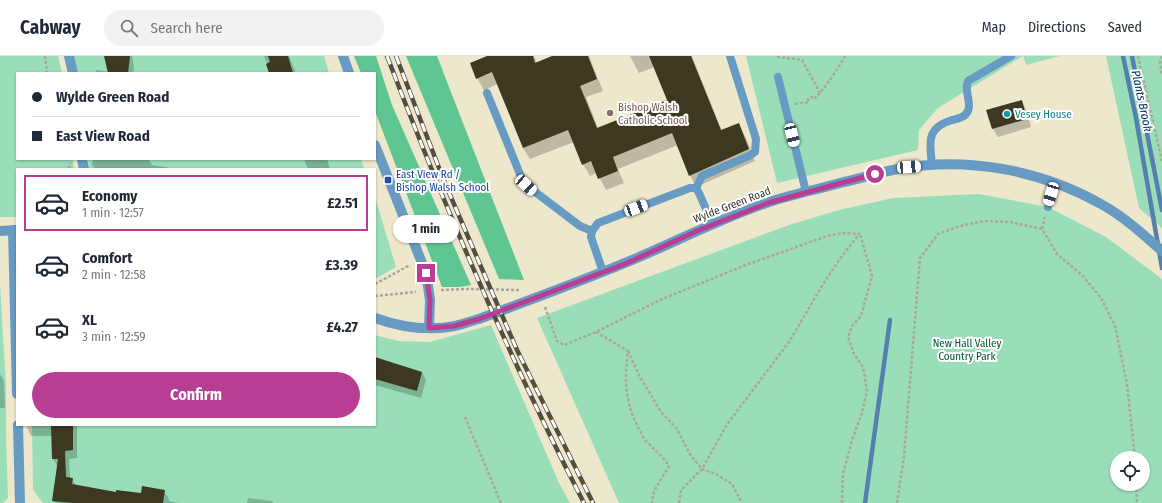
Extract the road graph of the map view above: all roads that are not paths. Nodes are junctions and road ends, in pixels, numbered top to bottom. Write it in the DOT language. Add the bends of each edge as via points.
graph roads {
  1 [pos="69,56"];
  2 [pos="342,56"];
  3 [pos="730,56"];
  4 [pos="1011,56"];
  5 [pos="73,72"];
  6 [pos="349,72"];
  7 [pos="778,77"];
  8 [pos="487,93"];
  9 [pos="376,148"];
  10 [pos="932,166"];
  11 [pos="1055,182"];
  12 [pos="696,188"];
  13 [pos="806,192"];
  14 [pos="1048,207"];
  15 [pos="713,225"];
  16 [pos="15,230"];
  17 [pos="0,231"];
  18 [pos="592,231"];
  19 [pos="1162,251"];
  20 [pos="603,272"];
  21 [pos="16,312"];
  22 [pos="376,318"];
  23 [pos="429,328"];
  24 [pos="18,426"];
  25 [pos="20,503"];
  1 -- 5 [label="street"];
  2 -- 6 [label="street"];
  3 -- 12 [label="lane" via="756,139 755,152 702,176"];
  4 -- 10 [label="lane" via="968,81 966,114 944,123 932,134"];
  7 -- 13 [label="lane"];
  8 -- 18 [label="lane" via="526,185 580,226"];
  9 -- 23 [label="street" via="426,273 430,300"];
  10 -- 11 [label="street, Wylde Green Road" via="943,164 1008,170"];
  10 -- 13 [label="street, Wylde Green Road" via="897,169"];
  11 -- 14 [label="lane"];
  11 -- 19 [label="street, Wylde Green Road" via="1103,205 1141,232"];
  12 -- 15 [label="lane"];
  12 -- 18 [label="lane" via="690,188 598,223"];
  13 -- 15 [label="street, Wylde Green Road" via="768,203"];
  15 -- 20 [label="street, Wylde Green Road"];
  16 -- 17 [label="street"];
  16 -- 21 [label="street"];
  18 -- 20 [label="lane" via="590,237"];
  20 -- 23 [label="street, Wylde Green Road" via="479,319 454,326"];
  22 -- 23 [label="street, Wylde Green Road"];
  24 -- 25 [label="street"];
}
